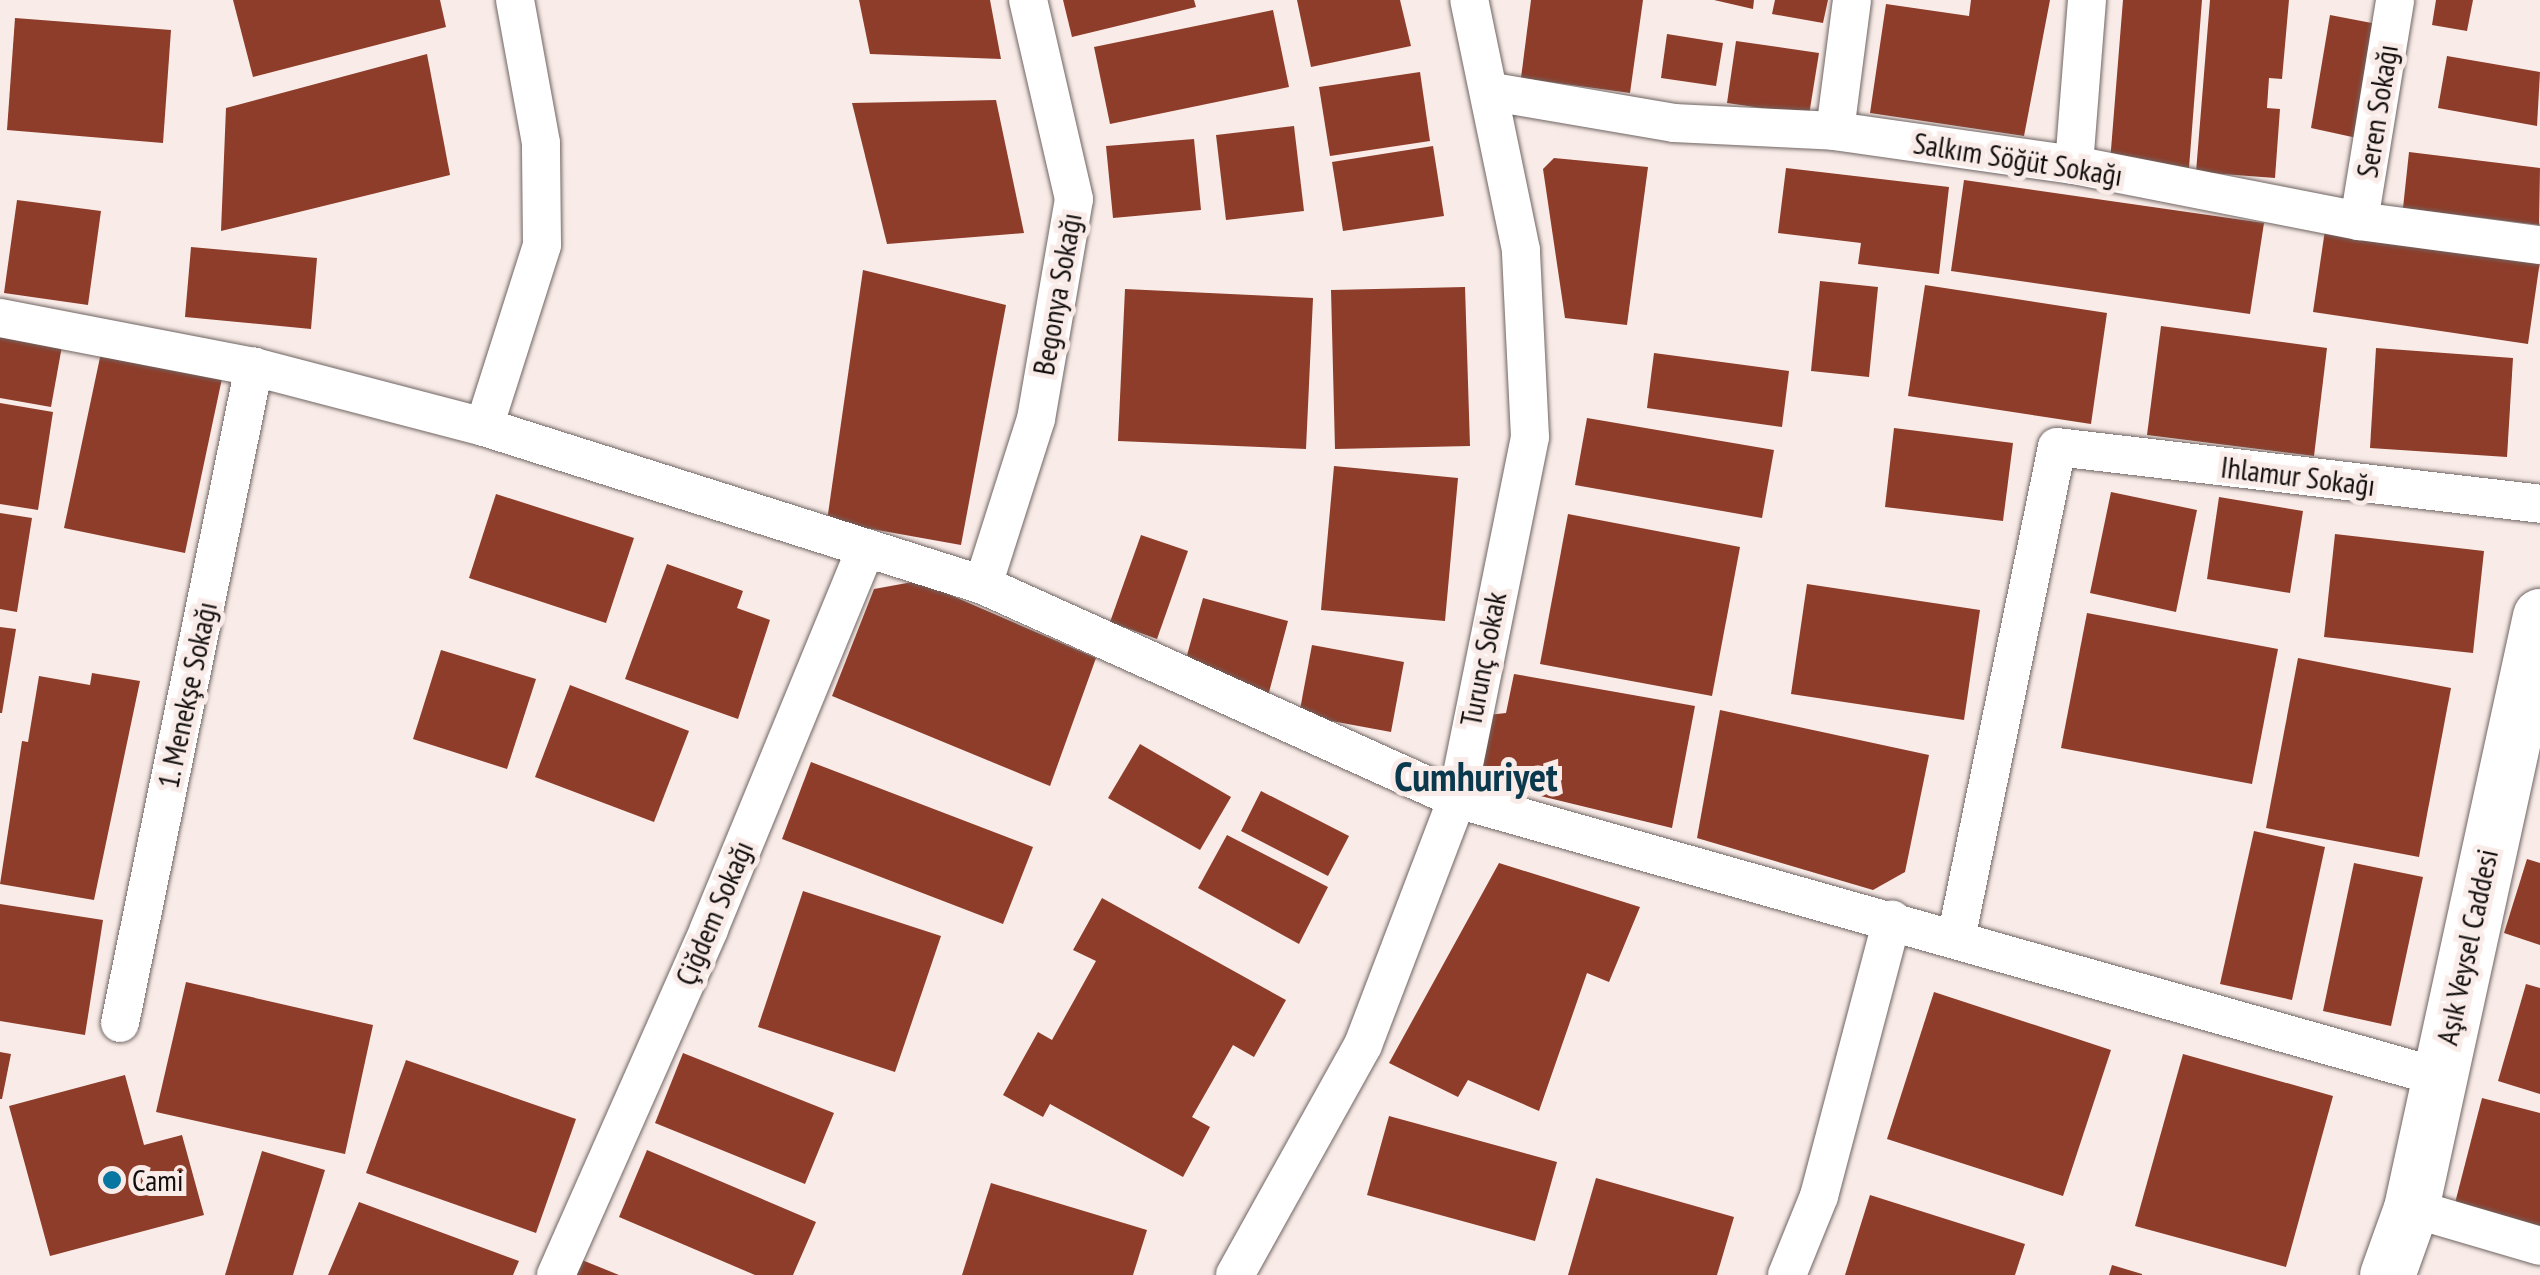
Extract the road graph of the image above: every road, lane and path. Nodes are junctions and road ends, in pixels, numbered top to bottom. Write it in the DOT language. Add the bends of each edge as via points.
graph roads {
  1 [pos="515,0"];
  2 [pos="1028,0"];
  3 [pos="1470,0"];
  4 [pos="1852,0"];
  5 [pos="2087,0"];
  6 [pos="2394,0"];
  7 [pos="1493,92"];
  8 [pos="1835,132"];
  9 [pos="2074,165"];
  10 [pos="2359,222"];
  11 [pos="2540,246"];
  12 [pos="0,318"];
  13 [pos="254,367"];
  14 [pos="484,427"];
  15 [pos="2540,504"];
  16 [pos="866,549"];
  17 [pos="983,585"];
  18 [pos="2540,616"];
  19 [pos="1457,799"];
  20 [pos="1892,919"];
  21 [pos="1956,939"];
  22 [pos="120,1023"];
  23 [pos="2439,1077"];
  24 [pos="2411,1208"];
  25 [pos="2540,1246"];
  26 [pos="556,1275"];
  27 [pos="1236,1275"];
  28 [pos="1787,1275"];
  29 [pos="2387,1275"];
  1 -- 14 [label="street" via="541,143 542,245"];
  2 -- 17 [label="street, Begonya Sokağı" via="1074,199 1036,419"];
  3 -- 7 [label="street, Turunç Sokak"];
  4 -- 8 [label="street"];
  5 -- 9 [label="street"];
  6 -- 10 [label="street, Seren Sokağı"];
  7 -- 8 [label="street, Salkım Söğüt Sokağı" via="1674,124"];
  7 -- 19 [label="street, Turunç Sokak" via="1521,250 1530,437"];
  8 -- 9 [label="street, Salkım Söğüt Sokağı"];
  9 -- 10 [label="street, Salkım Söğüt Sokağı"];
  10 -- 11 [label="street, Salkım Söğüt Sokağı"];
  12 -- 13 [label="street"];
  13 -- 14 [label="street"];
  13 -- 22 [label="street, 1. Menekşe Sokağı"];
  14 -- 16 [label="street"];
  15 -- 21 [label="street, Ihlamur Sokağı" via="2057,447"];
  16 -- 17 [label="street"];
  16 -- 26 [label="street, Çiğdem Sokağı"];
  17 -- 19 [label="street"];
  18 -- 23 [label="main road, Aşık Veysel Caddesi"];
  19 -- 20 [label="street"];
  19 -- 27 [label="street, Turunç Sokak" via="1363,1045"];
  20 -- 21 [label="street"];
  20 -- 28 [label="street" via="1819,1196"];
  21 -- 23 [label="street"];
  23 -- 24 [label="main road, Aşık Veysel Caddesi"];
  24 -- 25 [label="street"];
  24 -- 29 [label="main road, Aşık Veysel Caddesi"];
}
